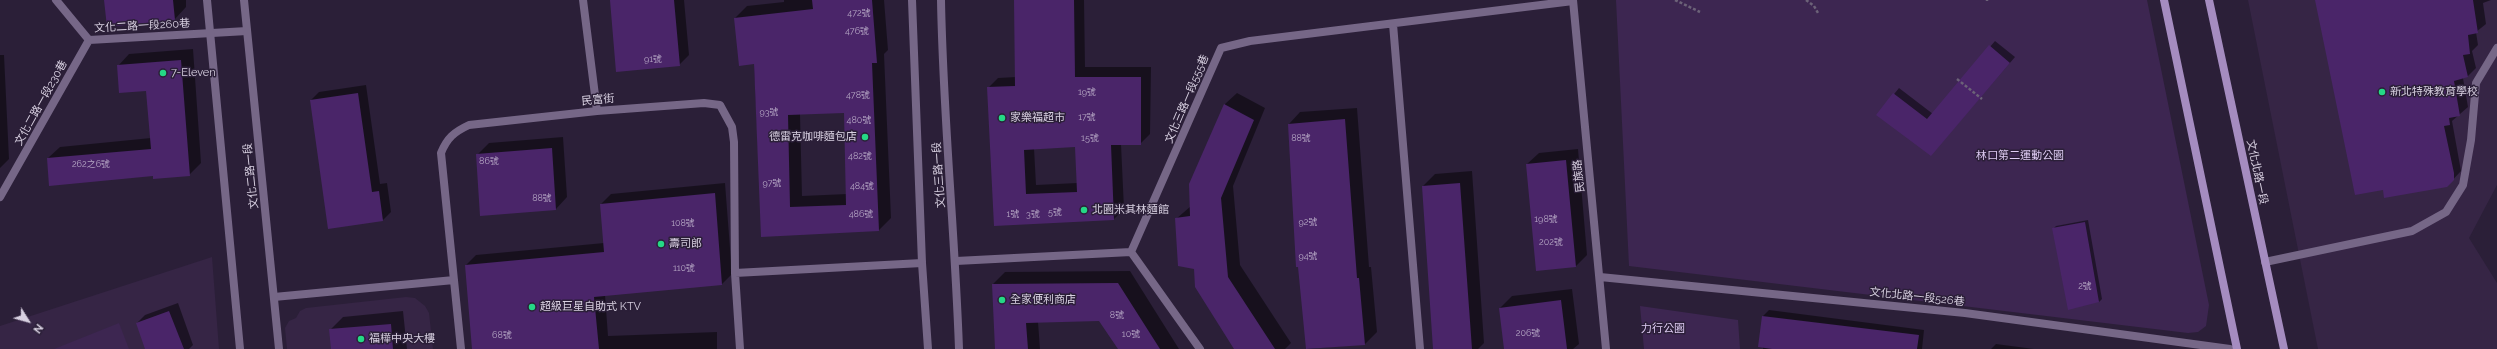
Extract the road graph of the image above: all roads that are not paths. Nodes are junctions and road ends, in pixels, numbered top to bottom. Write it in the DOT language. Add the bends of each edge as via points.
graph roads {
  1 [pos="56,0"];
  2 [pos="207,0"];
  3 [pos="244,0"];
  4 [pos="583,0"];
  5 [pos="912,0"];
  6 [pos="941,0"];
  7 [pos="1573,0"];
  8 [pos="2164,0"];
  9 [pos="2209,0"];
  10 [pos="1393,24"];
  11 [pos="247,31"];
  12 [pos="210,34"];
  13 [pos="89,40"];
  14 [pos="2497,48"];
  15 [pos="597,111"];
  16 [pos="0,197"];
  17 [pos="1131,252"];
  18 [pos="956,261"];
  19 [pos="2265,262"];
  20 [pos="922,263"];
  21 [pos="735,273"];
  22 [pos="1600,277"];
  23 [pos="454,280"];
  24 [pos="274,297"];
  25 [pos="240,349"];
  26 [pos="279,349"];
  27 [pos="461,349"];
  28 [pos="740,349"];
  29 [pos="928,349"];
  30 [pos="959,349"];
  31 [pos="1200,349"];
  32 [pos="1420,349"];
  33 [pos="1606,349"];
  34 [pos="2230,349"];
  35 [pos="2237,349"];
  36 [pos="2284,349"];
  1 -- 13 [label="street, 文化二路一段260巷"];
  2 -- 12 [label="street"];
  3 -- 11 [label="street, 文化二路一段"];
  4 -- 15 [label="street"];
  5 -- 20 [label="street, 文化三路一段"];
  6 -- 18 [label="street, 文化三路一段" via="942,74"];
  7 -- 10 [label="street, 文化三路一段555巷"];
  7 -- 22 [label="street, 民族路"];
  8 -- 35 [label="main road"];
  9 -- 19 [label="main road, 文化北路一段"];
  10 -- 17 [label="street, 文化三路一段555巷" via="1250,41 1221,48"];
  10 -- 32 [label="street"];
  11 -- 12 [label="street, 文化二路一段260巷"];
  11 -- 24 [label="street, 文化二路一段"];
  12 -- 13 [label="street, 文化二路一段260巷"];
  12 -- 25 [label="street"];
  13 -- 16 [label="street, 文化二路一段230巷"];
  14 -- 19 [label="street" via="2476,83 2471,140 2463,184 2446,212 2412,231"];
  15 -- 21 [label="street, 民富街" via="684,104 720,105 732,127"];
  15 -- 23 [label="street, 民富街" via="469,125 446,140 441,153"];
  17 -- 18 [label="street"];
  17 -- 31 [label="street"];
  18 -- 30 [label="street, 文化三路一段"];
  19 -- 36 [label="main road, 文化北路一段"];
  20 -- 21 [label="street"];
  20 -- 29 [label="street, 文化三路一段"];
  21 -- 28 [label="street, 民富街"];
  22 -- 33 [label="street, 民族路"];
  22 -- 34 [label="street, 文化北路一段526巷" via="1966,313"];
  23 -- 24 [label="street"];
  23 -- 27 [label="street, 民富街"];
  24 -- 26 [label="street, 文化二路一段"];
}
